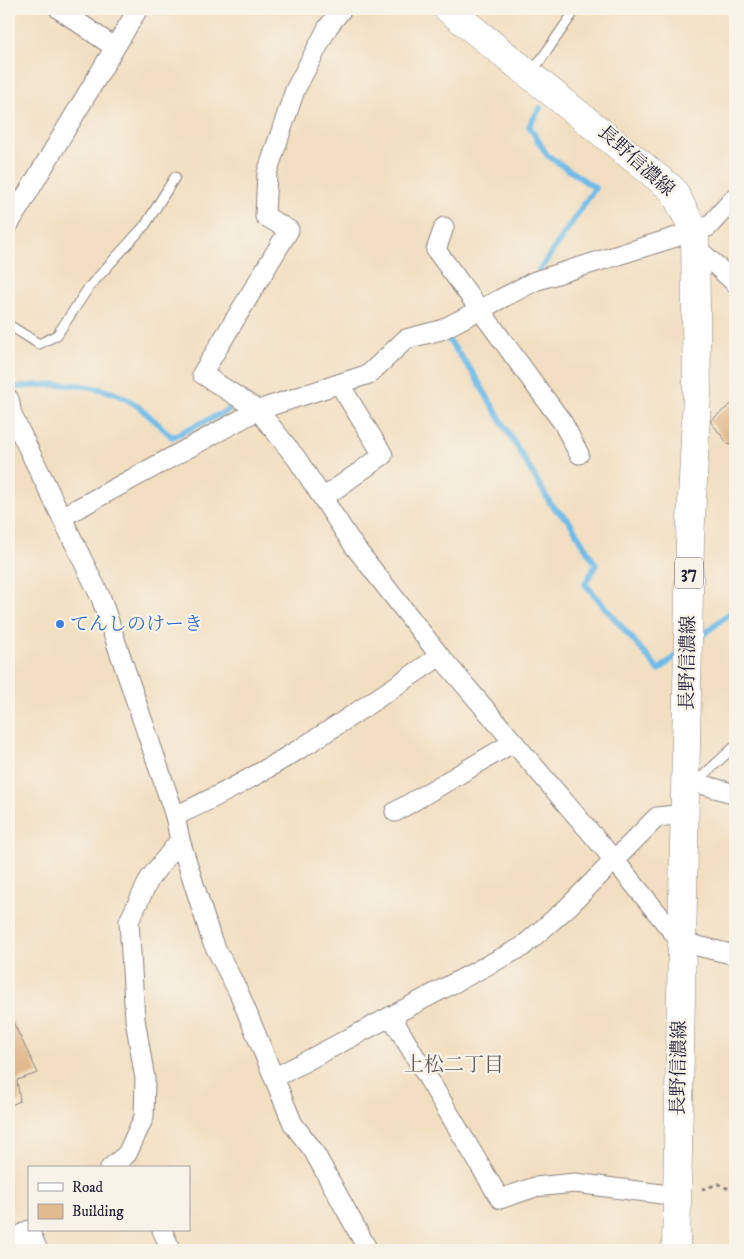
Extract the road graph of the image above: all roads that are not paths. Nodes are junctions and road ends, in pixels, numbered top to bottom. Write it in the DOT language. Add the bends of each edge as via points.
graph roads {
  1 [pos="59,9"];
  2 [pos="138,9"];
  3 [pos="342,9"];
  4 [pos="448,9"];
  5 [pos="576,9"];
  6 [pos="114,48"];
  7 [pos="531,74"];
  8 [pos="175,177"];
  9 [pos="735,197"];
  10 [pos="9,224"];
  11 [pos="444,227"];
  12 [pos="696,240"];
  13 [pos="735,283"];
  14 [pos="478,309"];
  15 [pos="9,325"];
  16 [pos="340,385"];
  17 [pos="10,410"];
  18 [pos="258,410"];
  19 [pos="578,454"];
  20 [pos="323,498"];
  21 [pos="62,517"];
  22 [pos="440,656"];
  23 [pos="514,742"];
  24 [pos="735,746"];
  25 [pos="691,781"];
  26 [pos="735,794"];
  27 [pos="396,812"];
  28 [pos="686,814"];
  29 [pos="175,816"];
  30 [pos="180,840"];
  31 [pos="615,861"];
  32 [pos="681,942"];
  33 [pos="735,955"];
  34 [pos="392,1016"];
  35 [pos="274,1078"];
  36 [pos="131,1161"];
  37 [pos="116,1166"];
  38 [pos="677,1196"];
  39 [pos="28,1231"];
  40 [pos="30,1232"];
  41 [pos="163,1232"];
  42 [pos="9,1243"];
  43 [pos="38,1250"];
  44 [pos="171,1250"];
  45 [pos="368,1250"];
  46 [pos="676,1250"];
  1 -- 6 [label="street"];
  2 -- 6 [label="street"];
  3 -- 18 [label="street" via="328,27 295,90 267,173 266,216 289,230 202,374"];
  4 -- 7 [label="main road, 長野信濃線 / 37"];
  5 -- 7 [label="lane"];
  6 -- 10 [label="street"];
  7 -- 12 [label="main road, 長野信濃線 / 37" via="673,190"];
  8 -- 15 [label="lane" via="146,224 89,287 58,335 39,344"];
  9 -- 12 [label="street"];
  11 -- 14 [label="street" via="436,250"];
  12 -- 13 [label="street"];
  12 -- 14 [label="street" via="535,281"];
  12 -- 25 [label="main road, 長野信濃線 / 37" via="697,395 690,542"];
  14 -- 16 [label="street" via="441,330 406,339 369,374"];
  14 -- 19 [label="street" via="563,423"];
  16 -- 18 [label="street"];
  16 -- 20 [label="street" via="383,455"];
  17 -- 21 [label="street"];
  18 -- 20 [label="street"];
  18 -- 21 [label="street"];
  20 -- 22 [label="street" via="354,546"];
  21 -- 29 [label="street" via="101,598"];
  22 -- 23 [label="street"];
  22 -- 29 [label="street" via="294,754 223,794"];
  23 -- 27 [label="street"];
  23 -- 31 [label="street"];
  24 -- 25 [label="lane"];
  25 -- 26 [label="street"];
  25 -- 28 [label="main road, 長野信濃線 / 37"];
  28 -- 31 [label="street" via="657,817"];
  28 -- 32 [label="main road, 長野信濃線 / 37"];
  29 -- 30 [label="street"];
  30 -- 35 [label="street" via="212,941 243,1002"];
  30 -- 36 [label="street" via="150,878 129,921 135,1019 145,1079 144,1117"];
  31 -- 32 [label="street"];
  31 -- 34 [label="street" via="522,947"];
  32 -- 33 [label="street"];
  32 -- 38 [label="main road, 長野信濃線 / 37"];
  34 -- 35 [label="street"];
  34 -- 38 [label="street" via="500,1200 535,1187 574,1183"];
  35 -- 45 [label="street" via="293,1124 313,1150"];
  36 -- 37 [label="street"];
  38 -- 46 [label="main road, 長野信濃線 / 37"];
  39 -- 42 [label="street"];
  40 -- 43 [label="street"];
  41 -- 44 [label="street"];
}
